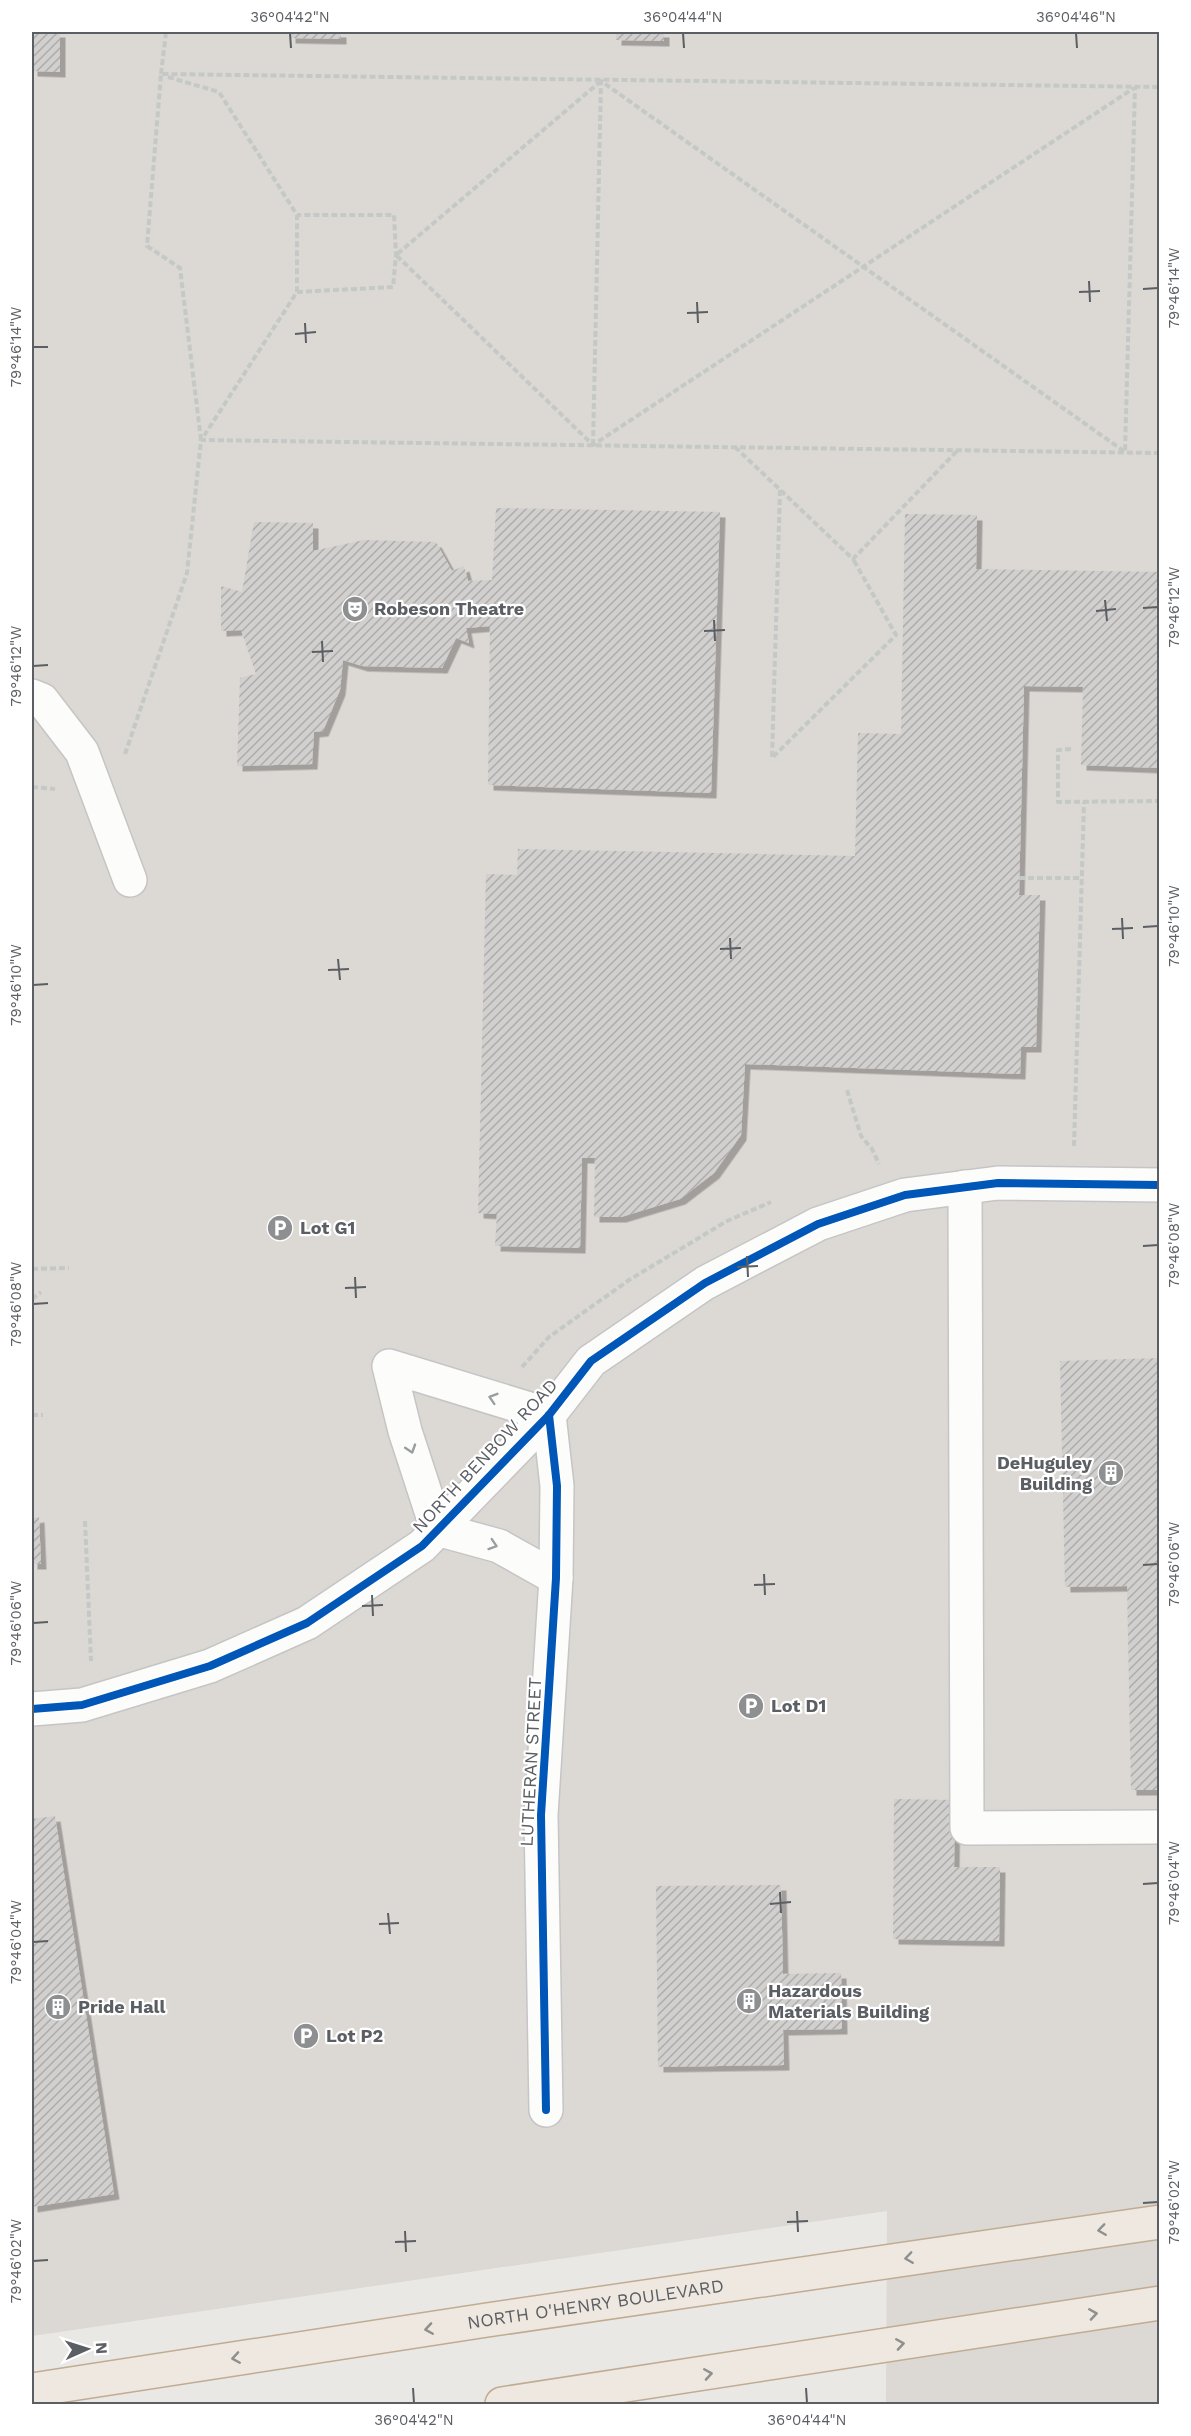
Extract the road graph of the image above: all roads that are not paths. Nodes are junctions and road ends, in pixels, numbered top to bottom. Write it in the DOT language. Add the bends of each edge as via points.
graph roads {
  1 [pos="32,696"];
  2 [pos="130,880"];
  3 [pos="1160,1185"];
  4 [pos="965,1187"];
  5 [pos="549,1416"];
  6 [pos="437,1529"];
  7 [pos="556,1578"];
  8 [pos="32,1709"];
  9 [pos="1160,1827"];
  10 [pos="546,2110"];
  11 [pos="1160,2222"];
  12 [pos="1160,2303"];
  13 [pos="650,2383"];
  14 [pos="32,2390"];
  15 [pos="501,2404"];
  16 [pos="624,2404"];
  1 -- 2 [label="street" via="42,700 82,752"];
  3 -- 4 [label="street, NORTH BENBOW ROAD" via="998,1183"];
  4 -- 5 [label="street, NORTH BENBOW ROAD" via="905,1195 818,1224 705,1283 591,1361"];
  4 -- 9 [label="street" via="967,1828"];
  5 -- 6 [label="street, NORTH BENBOW ROAD"];
  5 -- 6 [label="street, one-way" via="388,1366"];
  5 -- 7 [label="street, LUTHERAN STREET" via="558,1486"];
  6 -- 7 [label="street, one-way" via="499,1546"];
  6 -- 8 [label="street, NORTH BENBOW ROAD" via="422,1546 307,1623 210,1666 82,1705"];
  7 -- 10 [label="street, LUTHERAN STREET" via="541,1815"];
  11 -- 14 [label="highway, NORTH O'HENRY BOULEVARD, one-way"];
  13 -- 12 [label="highway, one-way"];
  13 -- 15 [label="highway"];
  13 -- 16 [label="highway"];
}
